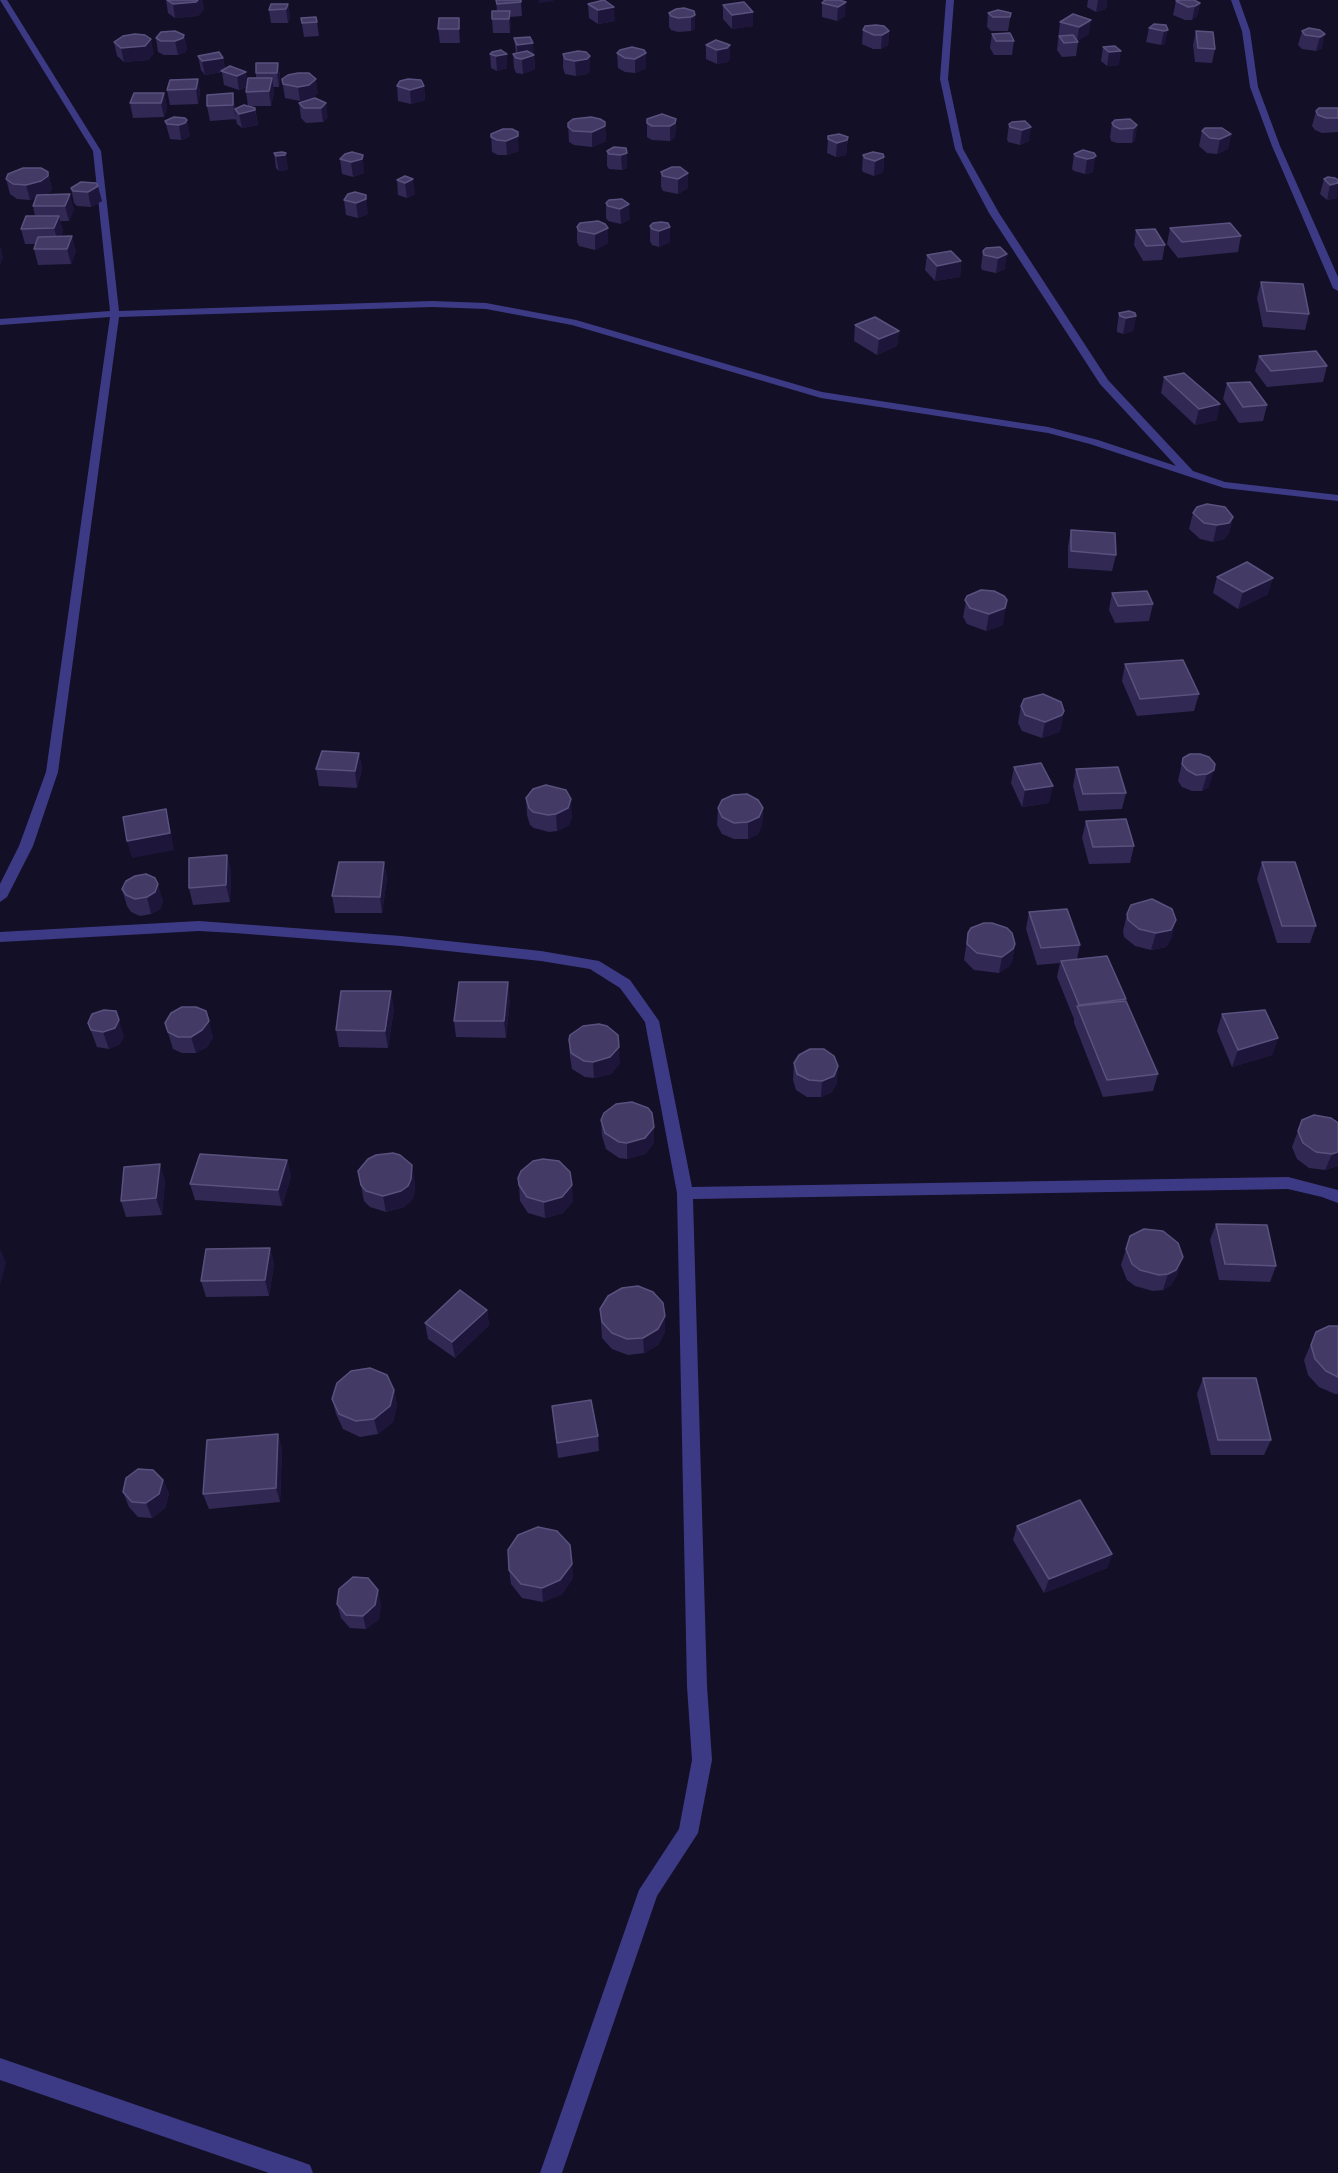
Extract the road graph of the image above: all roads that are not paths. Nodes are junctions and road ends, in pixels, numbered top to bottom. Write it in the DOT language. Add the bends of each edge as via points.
graph roads {
  1 [pos="3,0"];
  2 [pos="950,0"];
  3 [pos="1235,0"];
  4 [pos="1338,288"];
  5 [pos="115,314"];
  6 [pos="0,322"];
  7 [pos="1190,474"];
  8 [pos="1338,498"];
  9 [pos="0,897"];
  10 [pos="0,937"];
  11 [pos="685,1193"];
  12 [pos="1338,1197"];
  13 [pos="0,2069"];
  14 [pos="302,2173"];
  15 [pos="551,2173"];
  1 -- 5 [label="street" via="97,151"];
  2 -- 7 [label="street" via="944,79 959,149 994,213 1104,382"];
  3 -- 4 [label="street" via="1246,31 1254,87"];
  5 -- 6 [label="street"];
  5 -- 7 [label="street" via="432,304 486,306 573,322 821,396 1048,430"];
  5 -- 9 [label="street" via="52,772 26,846"];
  7 -- 8 [label="street" via="1224,485"];
  10 -- 11 [label="street" via="235,927 436,944 594,965 625,984 652,1021"];
  11 -- 12 [label="street" via="1288,1183"];
  11 -- 15 [label="street" via="702,1760 688,1833 649,1890"];
  13 -- 14 [label="street"];
}
